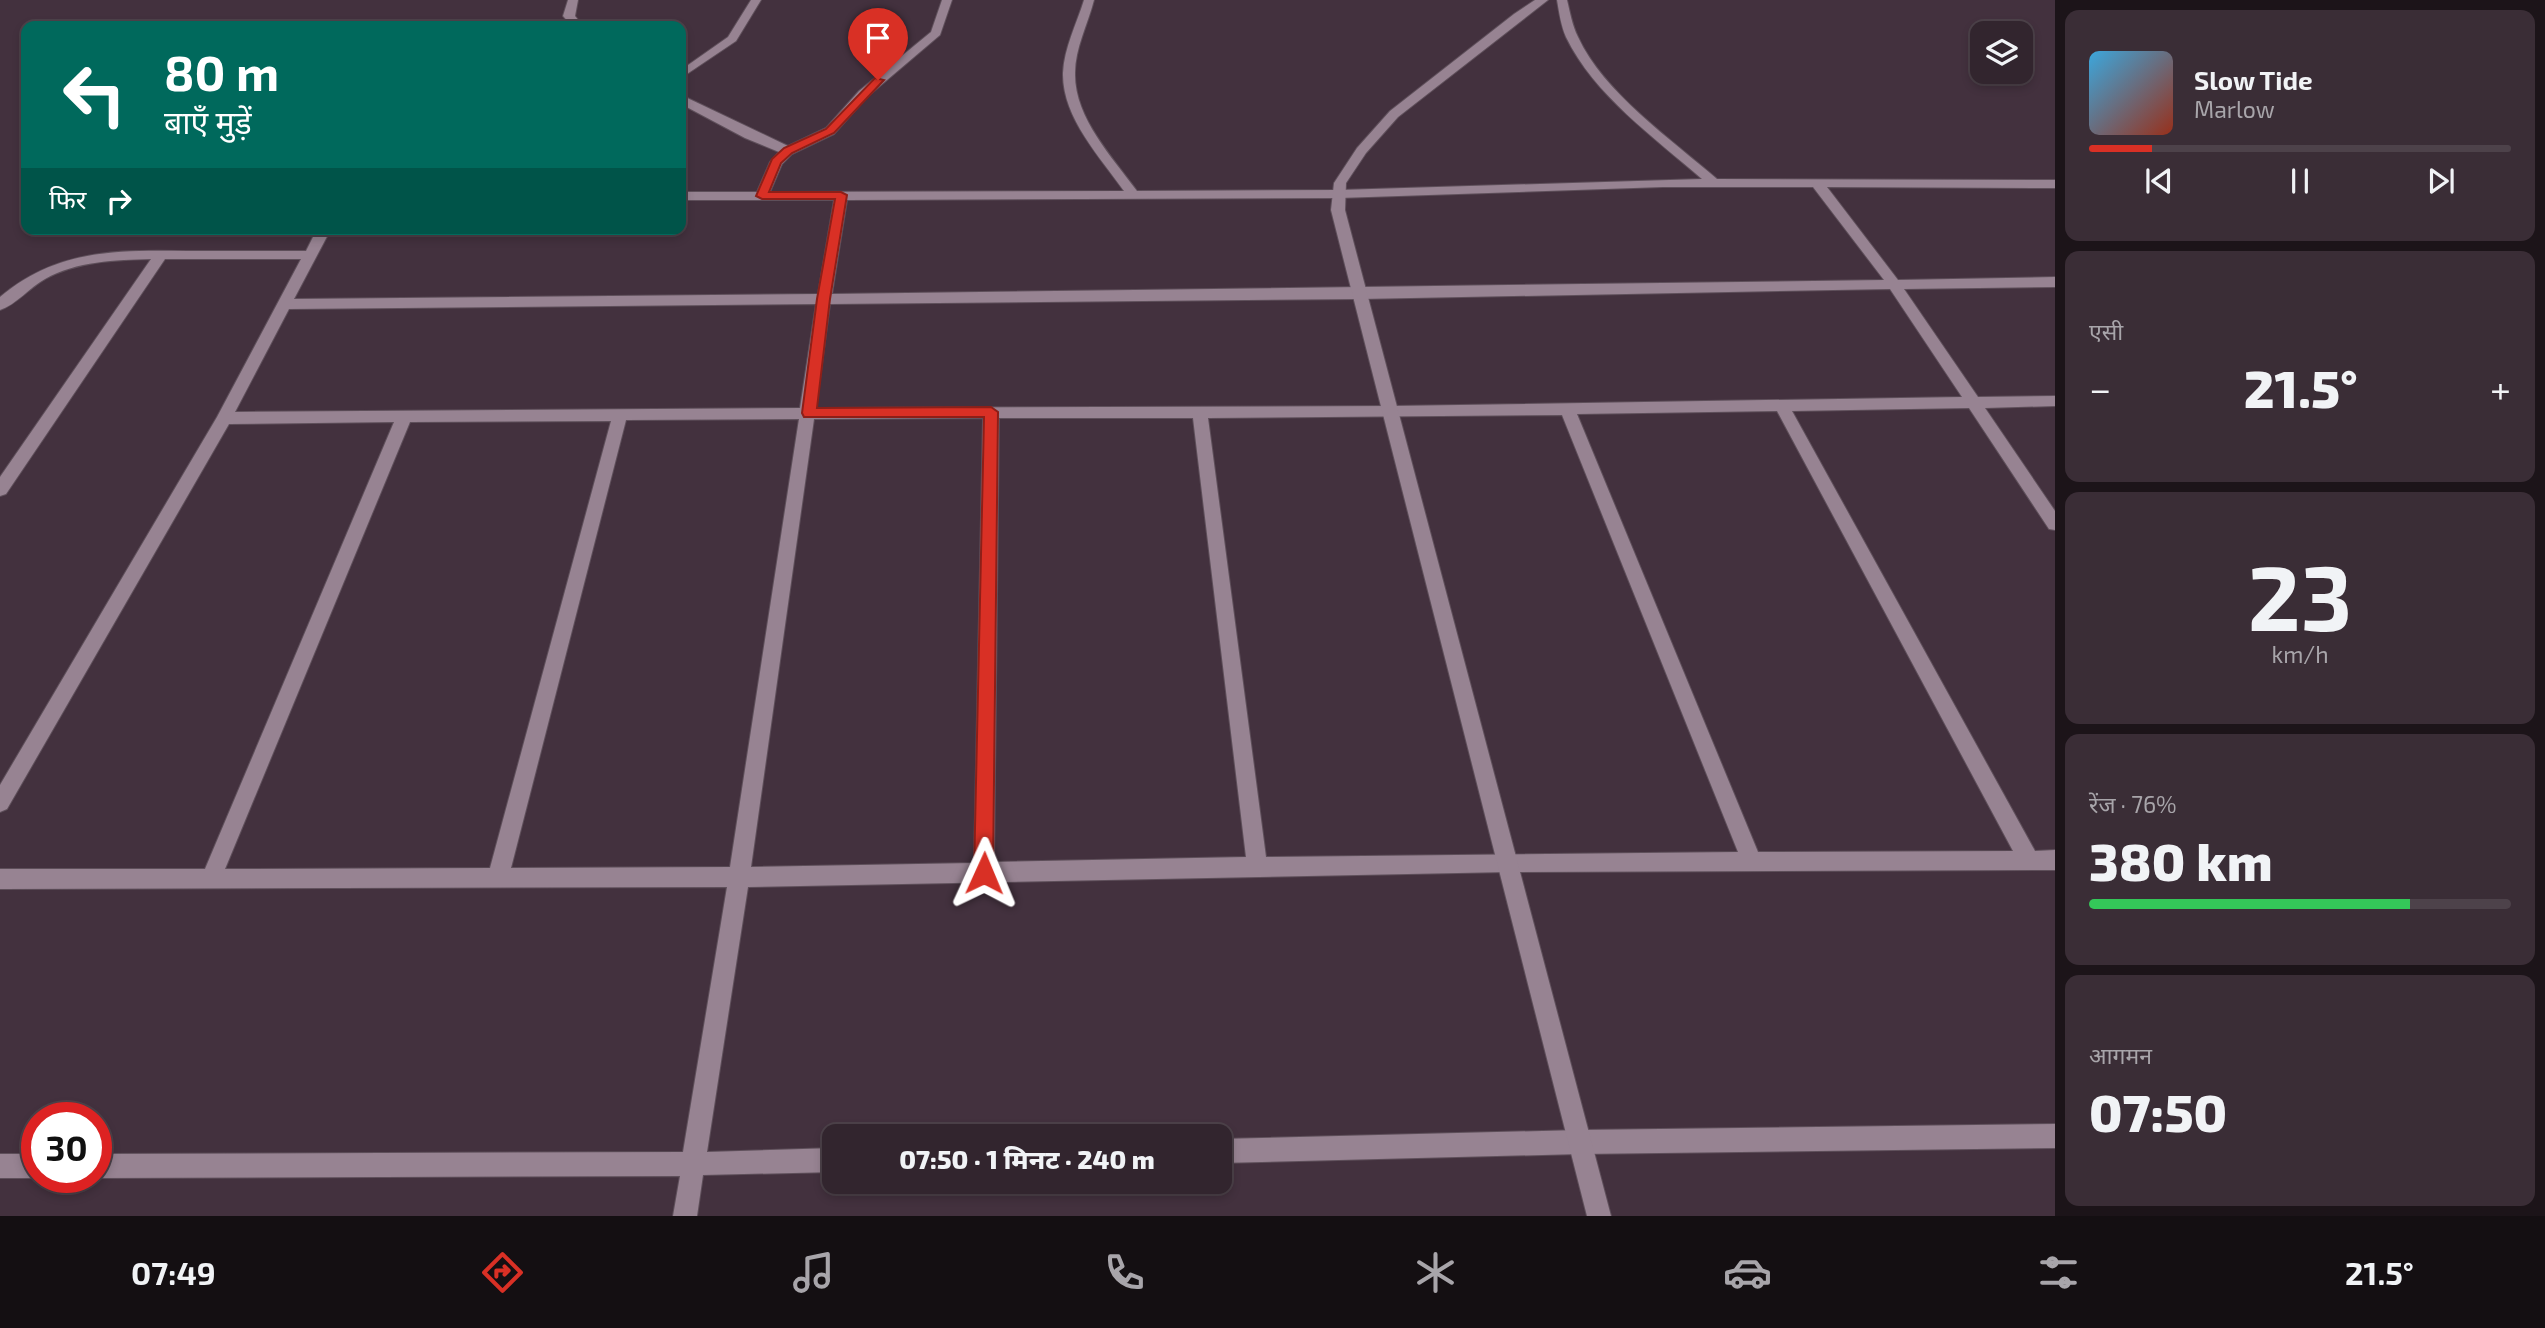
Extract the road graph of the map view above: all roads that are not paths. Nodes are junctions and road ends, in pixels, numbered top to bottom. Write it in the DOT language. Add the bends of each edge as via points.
graph roads {
  1 [pos="573,0"];
  2 [pos="756,0"];
  3 [pos="947,0"];
  4 [pos="1089,0"];
  5 [pos="1543,0"];
  6 [pos="1562,0"];
  7 [pos="574,21"];
  8 [pos="686,71"];
  9 [pos="686,102"];
  10 [pos="788,151"];
  11 [pos="1715,184"];
  12 [pos="2055,184"];
  13 [pos="1818,185"];
  14 [pos="1133,194"];
  15 [pos="1339,194"];
  16 [pos="841,195"];
  17 [pos="686,196"];
  18 [pos="762,196"];
  19 [pos="321,235"];
  20 [pos="161,255"];
  21 [pos="310,255"];
  22 [pos="2055,282"];
  23 [pos="1893,284"];
  24 [pos="1360,294"];
  25 [pos="824,299"];
  26 [pos="283,304"];
  27 [pos="0,305"];
  28 [pos="2055,401"];
  29 [pos="1975,402"];
  30 [pos="1782,406"];
  31 [pos="1567,409"];
  32 [pos="991,412"];
  33 [pos="1200,412"];
  34 [pos="1392,412"];
  35 [pos="809,413"];
  36 [pos="621,414"];
  37 [pos="404,417"];
  38 [pos="224,418"];
  39 [pos="0,490"];
  40 [pos="2055,524"];
  41 [pos="0,803"];
  42 [pos="2055,859"];
  43 [pos="1751,860"];
  44 [pos="2029,860"];
  45 [pos="1508,862"];
  46 [pos="1257,867"];
  47 [pos="984,873"];
  48 [pos="498,877"];
  49 [pos="739,877"];
  50 [pos="211,878"];
  51 [pos="0,879"];
  52 [pos="2055,1136"];
  53 [pos="1580,1142"];
  54 [pos="1232,1151"];
  55 [pos="822,1160"];
  56 [pos="692,1164"];
  57 [pos="0,1166"];
  58 [pos="21,1166"];
  59 [pos="112,1166"];
  60 [pos="685,1216"];
  61 [pos="1599,1216"];
  1 -- 7 [label="street" via="569,16"];
  2 -- 8 [label="street" via="732,39"];
  3 -- 10 [label="street" via="936,33 863,94 830,131"];
  4 -- 14 [label="street" via="1069,70 1069,89 1095,142"];
  5 -- 15 [label="street" via="1394,114 1361,151 1340,183"];
  6 -- 11 [label="street" via="1583,55 1631,108"];
  9 -- 10 [label="street"];
  10 -- 18 [label="street" via="776,162"];
  11 -- 13 [label="street"];
  11 -- 15 [label="street"];
  12 -- 13 [label="street"];
  13 -- 23 [label="street"];
  14 -- 15 [label="street"];
  14 -- 16 [label="street"];
  15 -- 24 [label="street" via="1338,210"];
  16 -- 18 [label="street"];
  16 -- 25 [label="street"];
  17 -- 18 [label="street"];
  19 -- 21 [label="street"];
  20 -- 21 [label="street"];
  20 -- 27 [label="street" via="72,261 19,286"];
  20 -- 39 [label="street"];
  21 -- 26 [label="street"];
  22 -- 23 [label="street"];
  23 -- 24 [label="street"];
  23 -- 29 [label="street"];
  24 -- 25 [label="street"];
  24 -- 34 [label="street"];
  25 -- 26 [label="street"];
  25 -- 35 [label="street"];
  26 -- 38 [label="street"];
  28 -- 29 [label="street"];
  29 -- 30 [label="street"];
  29 -- 40 [label="street"];
  30 -- 31 [label="street"];
  30 -- 44 [label="street"];
  31 -- 34 [label="street"];
  31 -- 43 [label="street"];
  32 -- 33 [label="street"];
  32 -- 35 [label="street"];
  32 -- 47 [label="street"];
  33 -- 34 [label="street"];
  33 -- 46 [label="street"];
  34 -- 45 [label="street"];
  35 -- 36 [label="street"];
  35 -- 49 [label="street"];
  36 -- 37 [label="street"];
  36 -- 48 [label="street"];
  37 -- 38 [label="street"];
  37 -- 50 [label="street"];
  38 -- 41 [label="street"];
  42 -- 44 [label="street"];
  43 -- 44 [label="street"];
  43 -- 45 [label="street"];
  45 -- 46 [label="street"];
  45 -- 53 [label="street"];
  46 -- 47 [label="street"];
  47 -- 49 [label="street"];
  48 -- 49 [label="street"];
  48 -- 50 [label="street"];
  49 -- 56 [label="street"];
  50 -- 51 [label="street"];
  52 -- 53 [label="street"];
  53 -- 54 [label="street"];
  53 -- 61 [label="street"];
  55 -- 56 [label="street"];
  56 -- 59 [label="street"];
  56 -- 60 [label="street"];
  57 -- 58 [label="street"];
}
